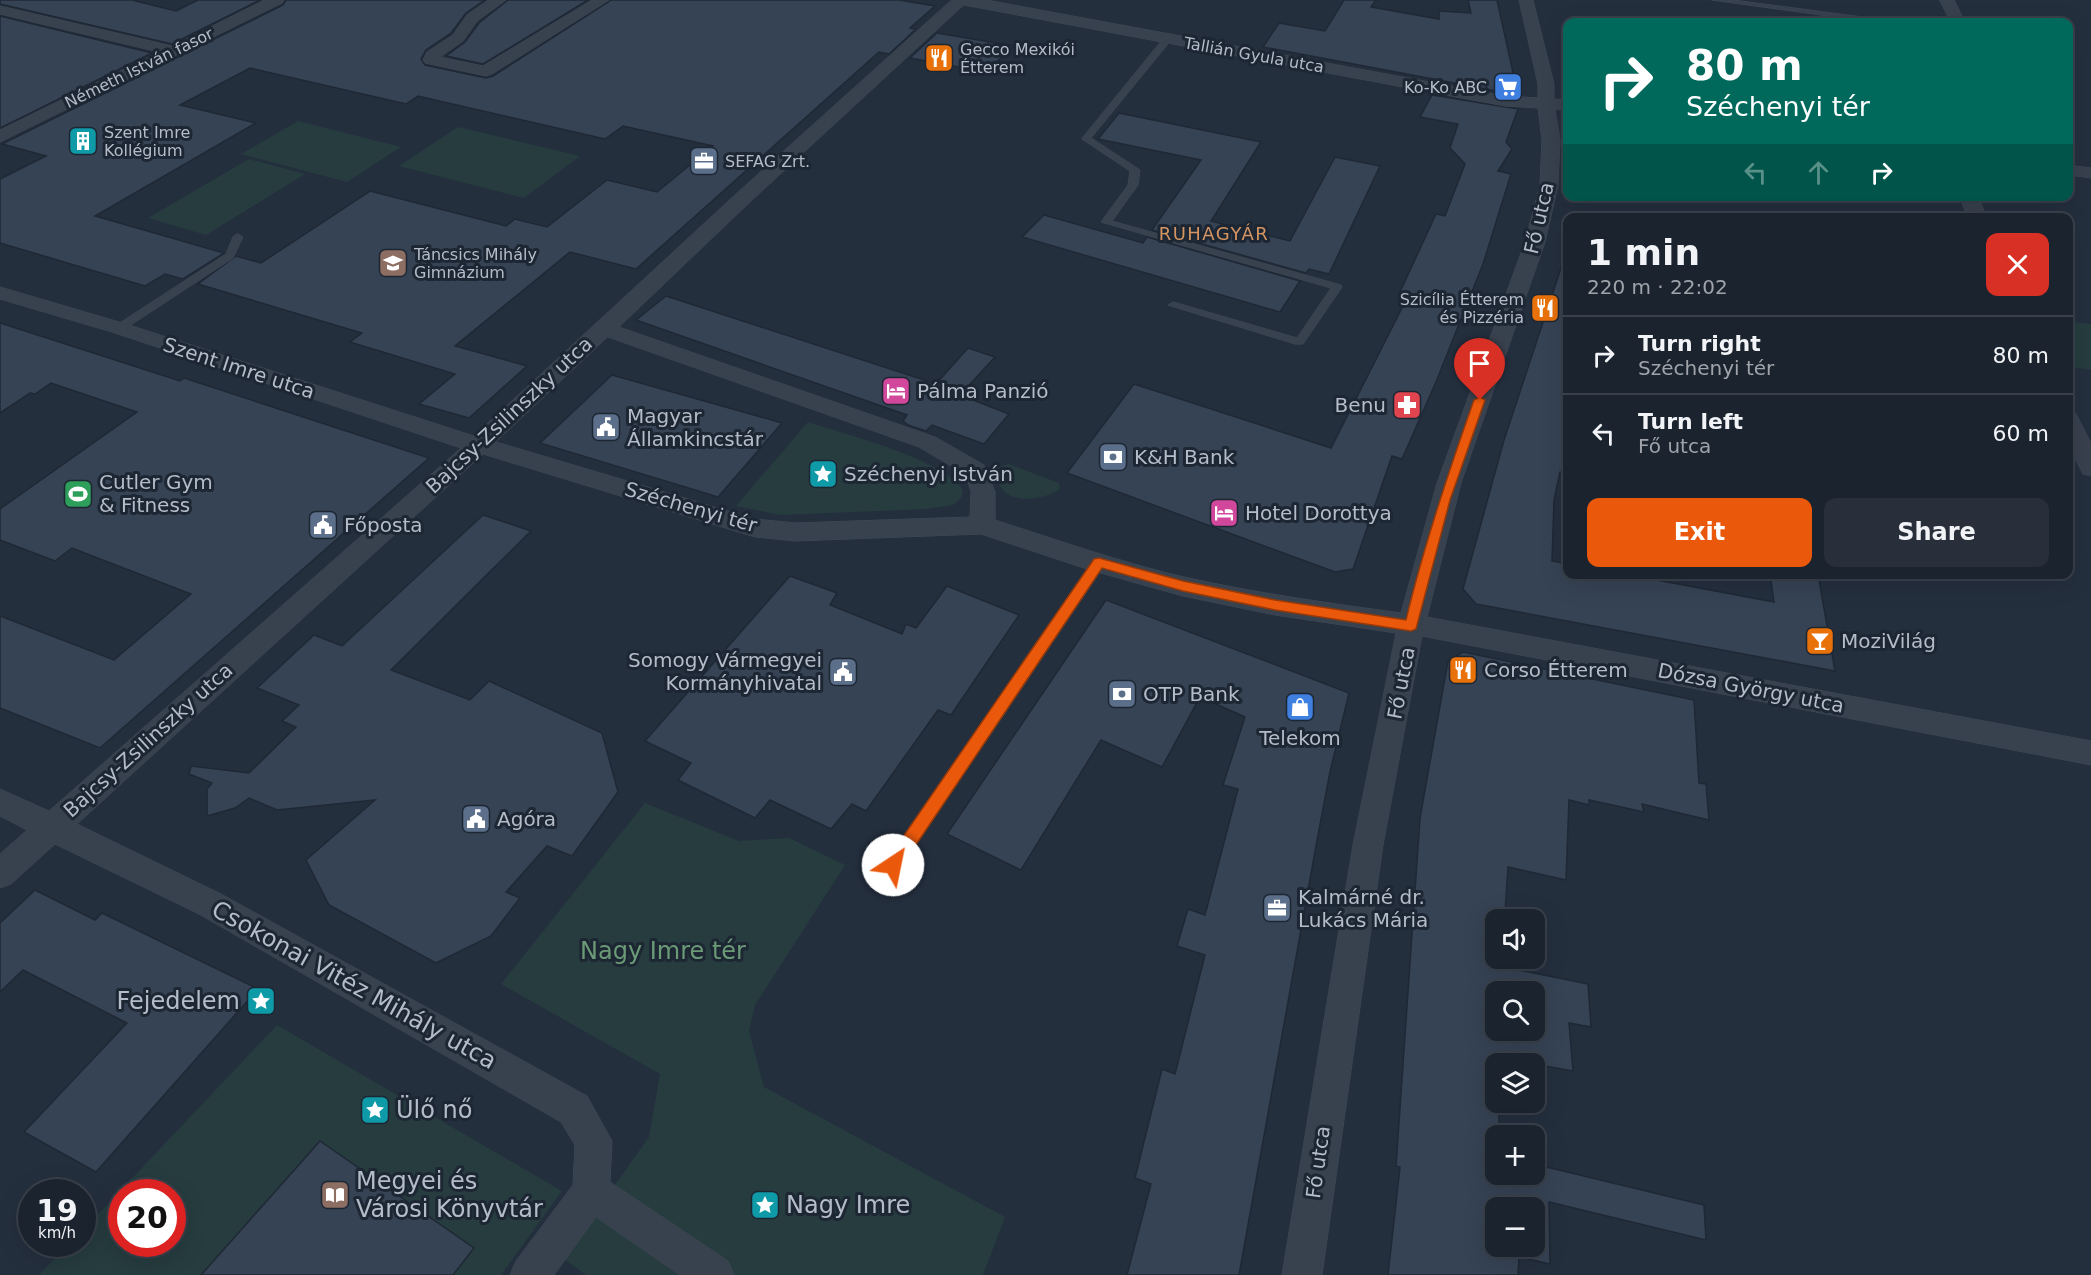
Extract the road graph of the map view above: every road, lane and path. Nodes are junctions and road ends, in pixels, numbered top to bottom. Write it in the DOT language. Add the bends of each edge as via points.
graph roads {
  1 [pos="277,0"];
  2 [pos="499,0"];
  3 [pos="602,0"];
  4 [pos="962,0"];
  5 [pos="1526,0"];
  6 [pos="1716,0"];
  7 [pos="1947,0"];
  8 [pos="0,10"];
  9 [pos="1855,18"];
  10 [pos="1956,18"];
  11 [pos="1168,39"];
  12 [pos="174,51"];
  13 [pos="1546,94"];
  14 [pos="1563,97"];
  15 [pos="1563,102"];
  16 [pos="0,136"];
  17 [pos="2073,171"];
  18 [pos="2091,173"];
  19 [pos="238,237"];
  20 [pos="0,293"];
  21 [pos="1173,305"];
  22 [pos="119,328"];
  23 [pos="603,328"];
  24 [pos="2073,430"];
  25 [pos="478,445"];
  26 [pos="2091,468"];
  27 [pos="982,525"];
  28 [pos="1099,563"];
  29 [pos="1411,626"];
  30 [pos="2091,753"];
  31 [pos="0,802"];
  32 [pos="52,826"];
  33 [pos="893,865"];
  34 [pos="0,874"];
  35 [pos="591,1191"];
  36 [pos="530,1275"];
  37 [pos="714,1275"];
  38 [pos="1302,1275"];
  1 -- 12 [label="street, Németh István fasor"];
  2 -- 3 [label="street" via="472,18 458,38 431,60 486,71"];
  4 -- 11 [label="street, Tallián Gyula utca"];
  4 -- 23 [label="street, Bajcsy-Zsilinszky utca"];
  5 -- 13 [label="street, Fő utca"];
  6 -- 9 [label="lane"];
  7 -- 10 [label="street"];
  8 -- 12 [label="street"];
  11 -- 13 [label="street, Tallián Gyula utca" via="1505,101"];
  11 -- 21 [label="lane" via="1086,139 1135,170 1133,185 1106,222 1337,287 1299,342"];
  12 -- 16 [label="street, Németh István fasor"];
  13 -- 14 [label="street"];
  13 -- 15 [label="street, Tallián Gyula utca"];
  13 -- 29 [label="street, Fő utca" via="1551,140 1549,185 1535,242 1449,483"];
  17 -- 18 [label="street"];
  19 -- 22 [label="lane" via="230,256"];
  20 -- 22 [label="street, Szent Imre utca"];
  22 -- 25 [label="street, Szent Imre utca"];
  23 -- 25 [label="street, Bajcsy-Zsilinszky utca"];
  23 -- 27 [label="street" via="927,442 976,471 983,492"];
  24 -- 26 [label="street"];
  25 -- 27 [label="street, Széchenyi tér" via="755,528 795,532"];
  25 -- 32 [label="street, Bajcsy-Zsilinszky utca"];
  27 -- 28 [label="street, Széchenyi tér"];
  28 -- 29 [label="street, Széchenyi tér" via="1275,605"];
  28 -- 33 [label="lane"];
  29 -- 30 [label="street, Dózsa György utca" via="1462,632"];
  29 -- 38 [label="street, Fő utca" via="1368,844"];
  31 -- 32 [label="street, Csokonai Vitéz Mihály utca"];
  32 -- 34 [label="street, Bajcsy-Zsilinszky utca"];
  32 -- 35 [label="street, Csokonai Vitéz Mihály utca" via="210,903 574,1109 594,1141"];
  35 -- 36 [label="street"];
  35 -- 37 [label="street"];
}
